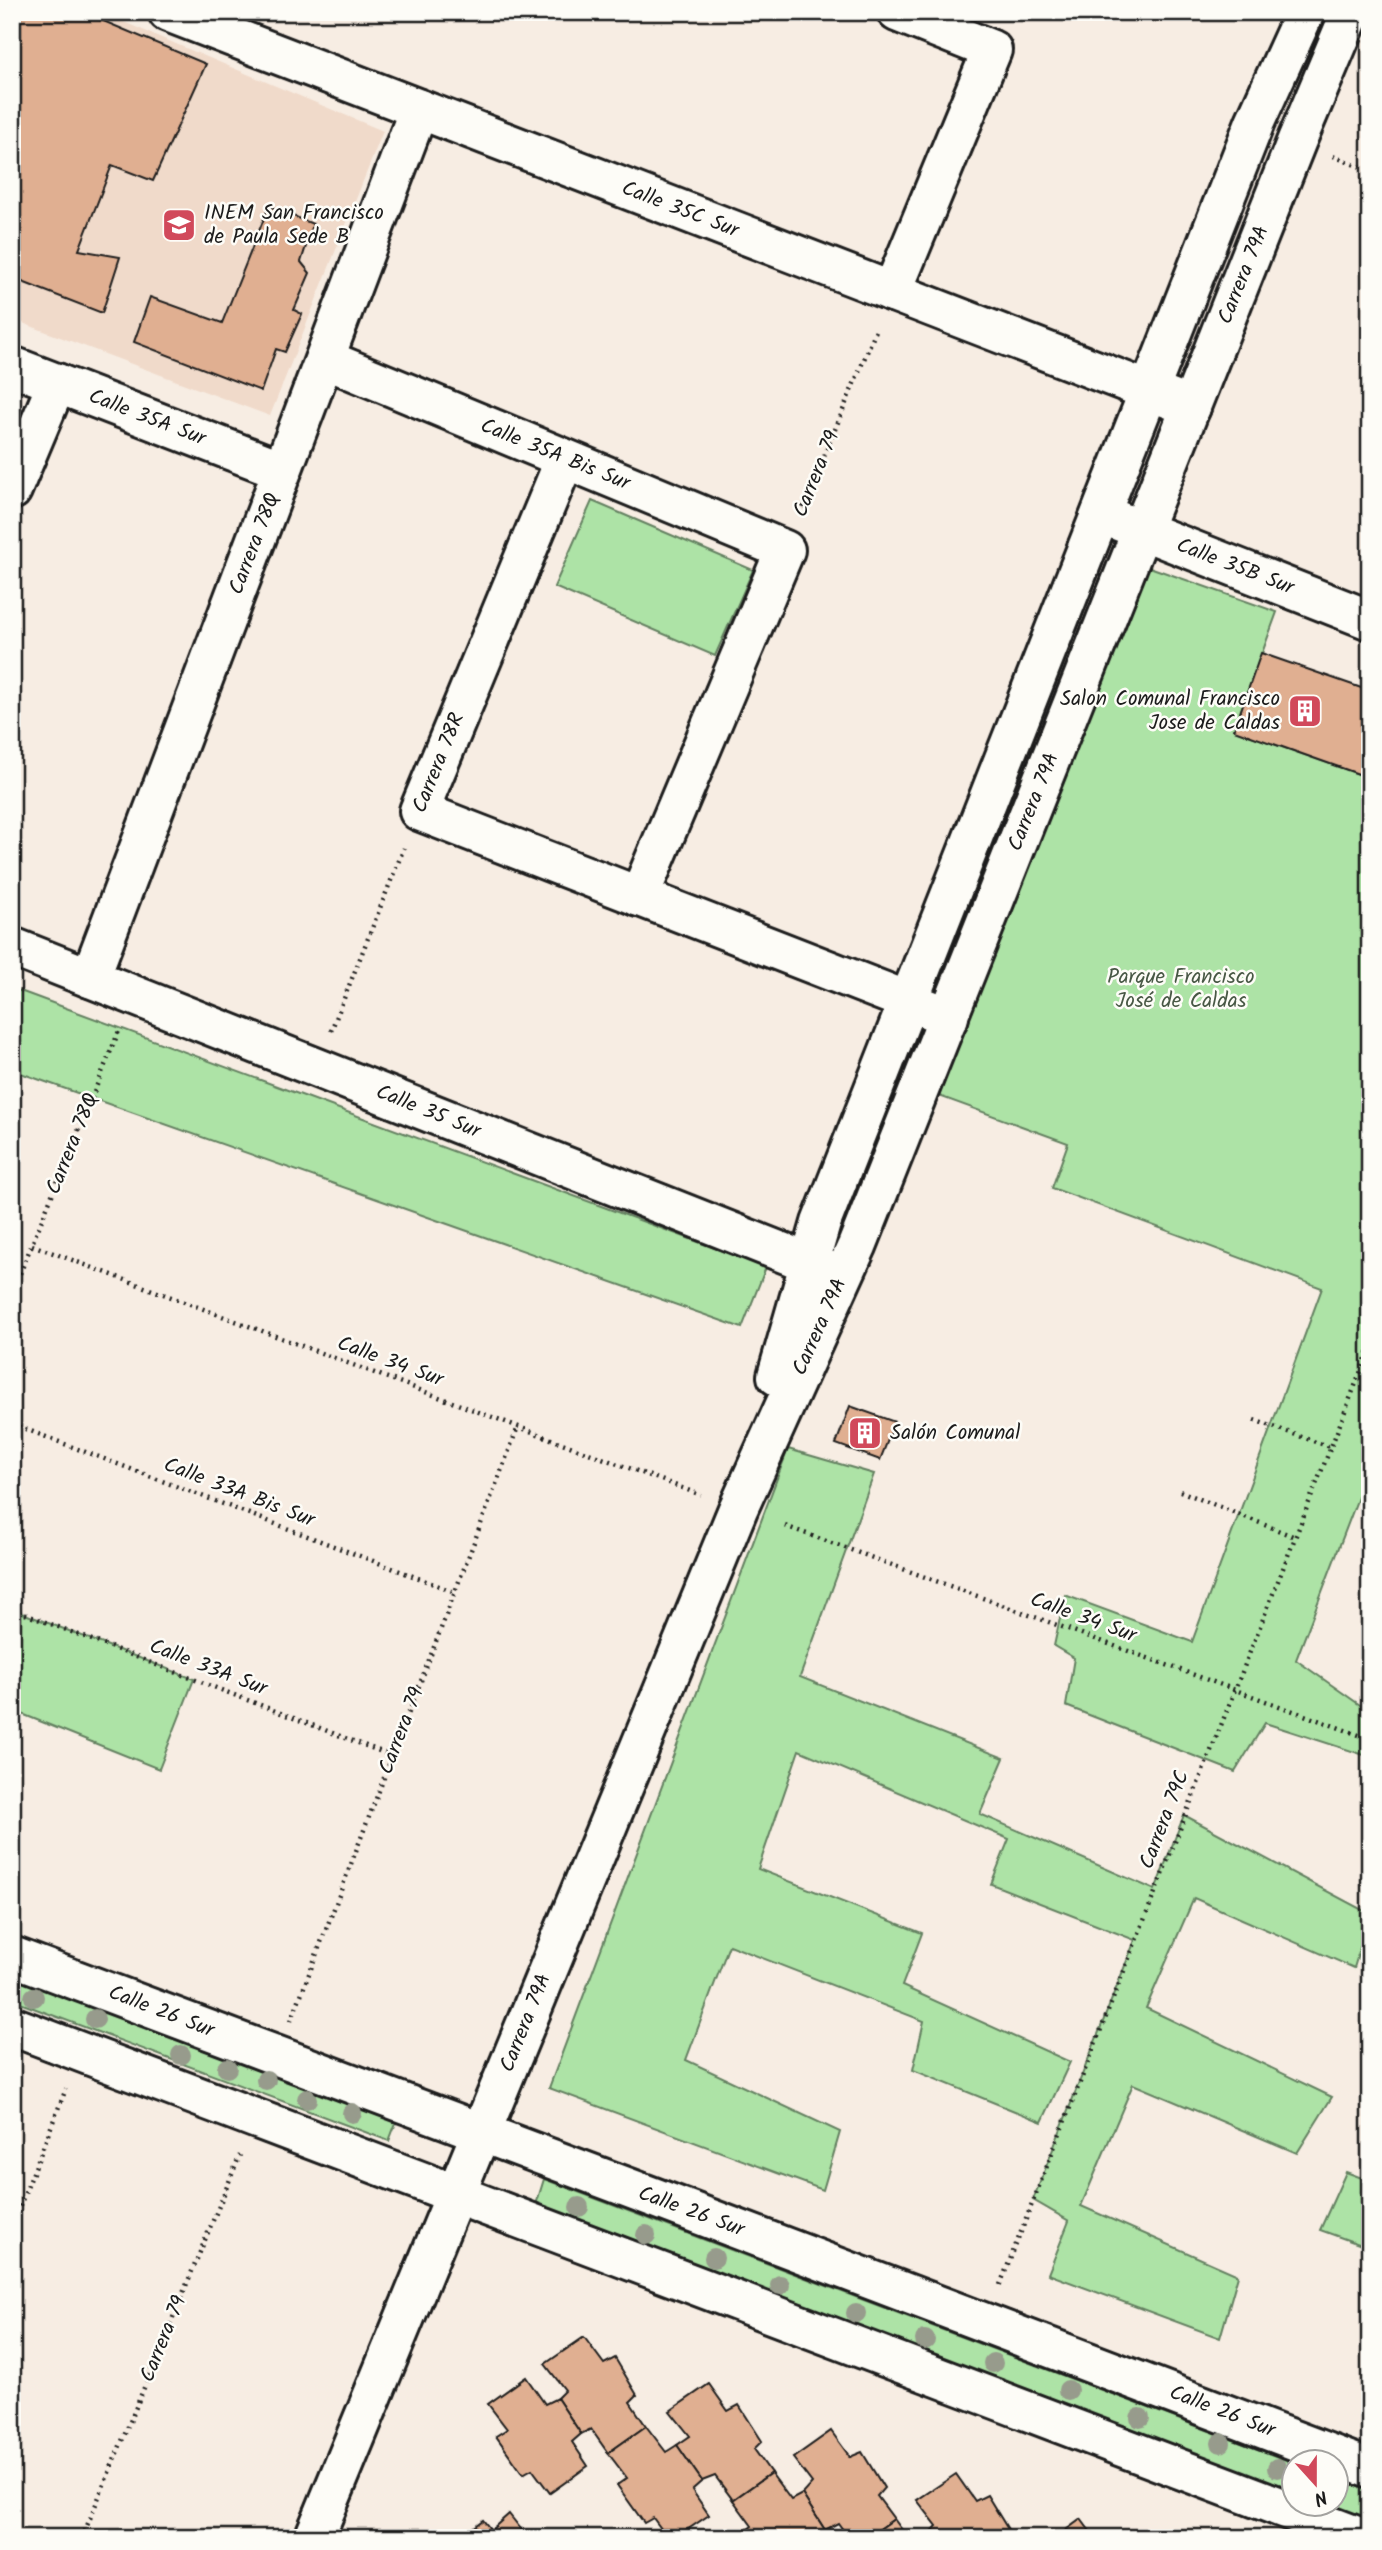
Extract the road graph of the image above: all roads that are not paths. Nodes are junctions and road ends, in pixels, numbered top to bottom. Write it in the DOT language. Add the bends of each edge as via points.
graph roads {
  1 [pos="897,12"];
  2 [pos="1306,12"];
  3 [pos="1351,12"];
  4 [pos="188,16"];
  5 [pos="419,109"];
  6 [pos="892,292"];
  7 [pos="325,359"];
  8 [pos="12,366"];
  9 [pos="57,383"];
  10 [pos="1149,391"];
  11 [pos="1191,407"];
  12 [pos="565,459"];
  13 [pos="282,470"];
  14 [pos="12,490"];
  15 [pos="1101,514"];
  16 [pos="1142,530"];
  17 [pos="1370,620"];
  18 [pos="639,897"];
  19 [pos="12,947"];
  20 [pos="90,978"];
  21 [pos="909,1002"];
  22 [pos="949,1017"];
  23 [pos="827,1270"];
  24 [pos="12,1956"];
  25 [pos="12,2026"];
  26 [pos="480,2134"];
  27 [pos="456,2194"];
  28 [pos="1370,2469"];
  29 [pos="314,2538"];
  30 [pos="1362,2538"];
  1 -- 6 [label="street" via="992,50"];
  2 -- 10 [label="street, Carrera 79A" via="1255,122"];
  3 -- 11 [label="street, Carrera 79A"];
  4 -- 5 [label="street, Calle 35C Sur"];
  5 -- 6 [label="street, Calle 35C Sur"];
  5 -- 7 [label="street, Carrera 78Q"];
  6 -- 10 [label="street, Calle 35C Sur"];
  7 -- 12 [label="street, Calle 35A Bis Sur"];
  7 -- 13 [label="street, Carrera 78Q"];
  8 -- 9 [label="street, Calle 35A Sur"];
  9 -- 13 [label="street, Calle 35A Sur"];
  9 -- 14 [label="street"];
  10 -- 11 [label="street, Calle 35C Sur"];
  10 -- 15 [label="street, Carrera 79A"];
  11 -- 16 [label="street, Carrera 79A"];
  12 -- 18 [label="street, Calle 35A Bis Sur" via="786,550"];
  12 -- 18 [label="street, Carrera 78R" via="419,811"];
  13 -- 20 [label="street, Carrera 78Q"];
  15 -- 16 [label="street, Calle 35B Sur"];
  15 -- 21 [label="street, Carrera 79A"];
  16 -- 17 [label="street, Calle 35B Sur"];
  16 -- 22 [label="street, Carrera 79A"];
  18 -- 21 [label="street"];
  19 -- 20 [label="street, Calle 35 Sur"];
  20 -- 23 [label="street, Calle 35 Sur"];
  21 -- 22 [label="street"];
  21 -- 23 [label="street, Carrera 79A" via="821,1223"];
  22 -- 23 [label="street, Carrera 79A"];
  23 -- 26 [label="street, Carrera 79A" via="738,1509"];
  24 -- 26 [label="street, Calle 26 Sur"];
  25 -- 27 [label="street"];
  26 -- 27 [label="street, Carrera 79A"];
  26 -- 28 [label="street, Calle 26 Sur"];
  27 -- 29 [label="street, Carrera 79A"];
  27 -- 30 [label="street"];
}
